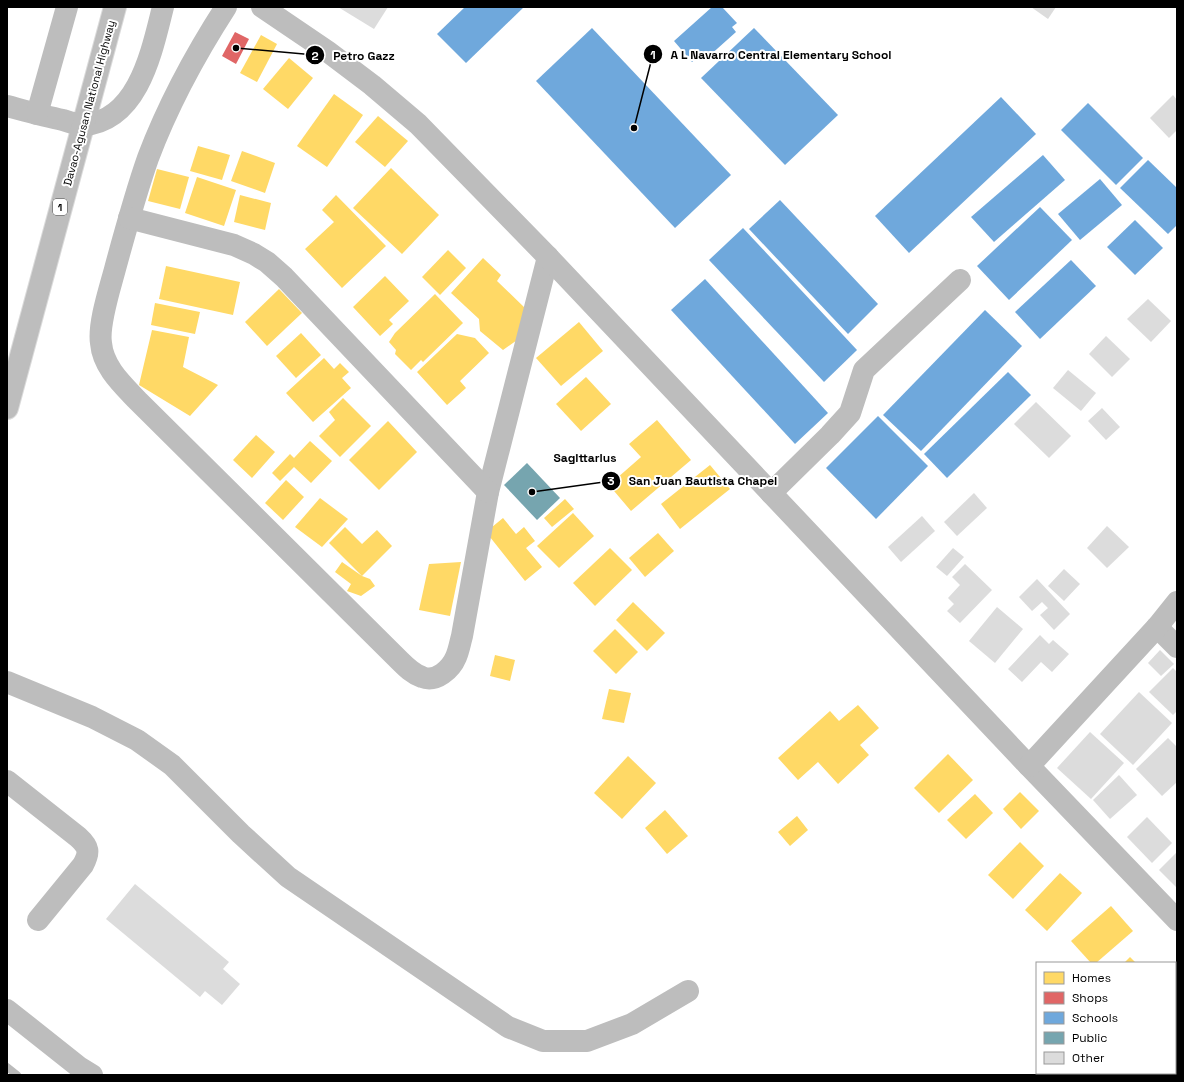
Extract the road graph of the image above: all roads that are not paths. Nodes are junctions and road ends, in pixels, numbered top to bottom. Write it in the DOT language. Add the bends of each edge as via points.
graph roads {
  1 [pos="67,7"];
  2 [pos="115,7"];
  3 [pos="163,7"];
  4 [pos="226,7"];
  5 [pos="262,7"];
  6 [pos="7,106"];
  7 [pos="37,114"];
  8 [pos="83,125"];
  9 [pos="129,218"];
  10 [pos="548,257"];
  11 [pos="960,280"];
  12 [pos="7,408"];
  13 [pos="488,492"];
  14 [pos="771,493"];
  15 [pos="1177,602"];
  16 [pos="1157,627"];
  17 [pos="1177,647"];
  18 [pos="7,682"];
  19 [pos="1029,766"];
  20 [pos="7,781"];
  21 [pos="38,920"];
  22 [pos="1177,920"];
  23 [pos="688,991"];
  24 [pos="7,1010"];
  25 [pos="92,1075"];
  1 -- 7 [label="main road"];
  2 -- 8 [label="main road, Davao-Agusan National Highway / 1"];
  3 -- 8 [label="main road" via="150,58 128,100 113,115 100,122"];
  4 -- 9 [label="main road" via="206,38 167,114 148,158"];
  5 -- 10 [label="main road" via="326,50 384,94 423,129"];
  6 -- 7 [label="main road"];
  7 -- 8 [label="main road"];
  8 -- 12 [label="main road, Davao-Agusan National Highway / 1"];
  9 -- 13 [label="main road" via="234,246 267,262"];
  9 -- 13 [label="main road" via="103,320 100,342 103,356 112,373 400,661 423,678 434,678 447,671 456,658"];
  10 -- 13 [label="main road"];
  10 -- 14 [label="main road"];
  11 -- 14 [label="main road" via="864,370 850,413"];
  14 -- 19 [label="main road"];
  15 -- 16 [label="main road"];
  16 -- 17 [label="main road"];
  16 -- 19 [label="main road"];
  18 -- 23 [label="main road" via="92,717 137,740 172,765 288,877 508,1026 543,1042 587,1041 632,1024"];
  19 -- 22 [label="main road"];
  20 -- 21 [label="main road" via="84,842 88,850 83,865"];
  24 -- 25 [label="main road"];
}
